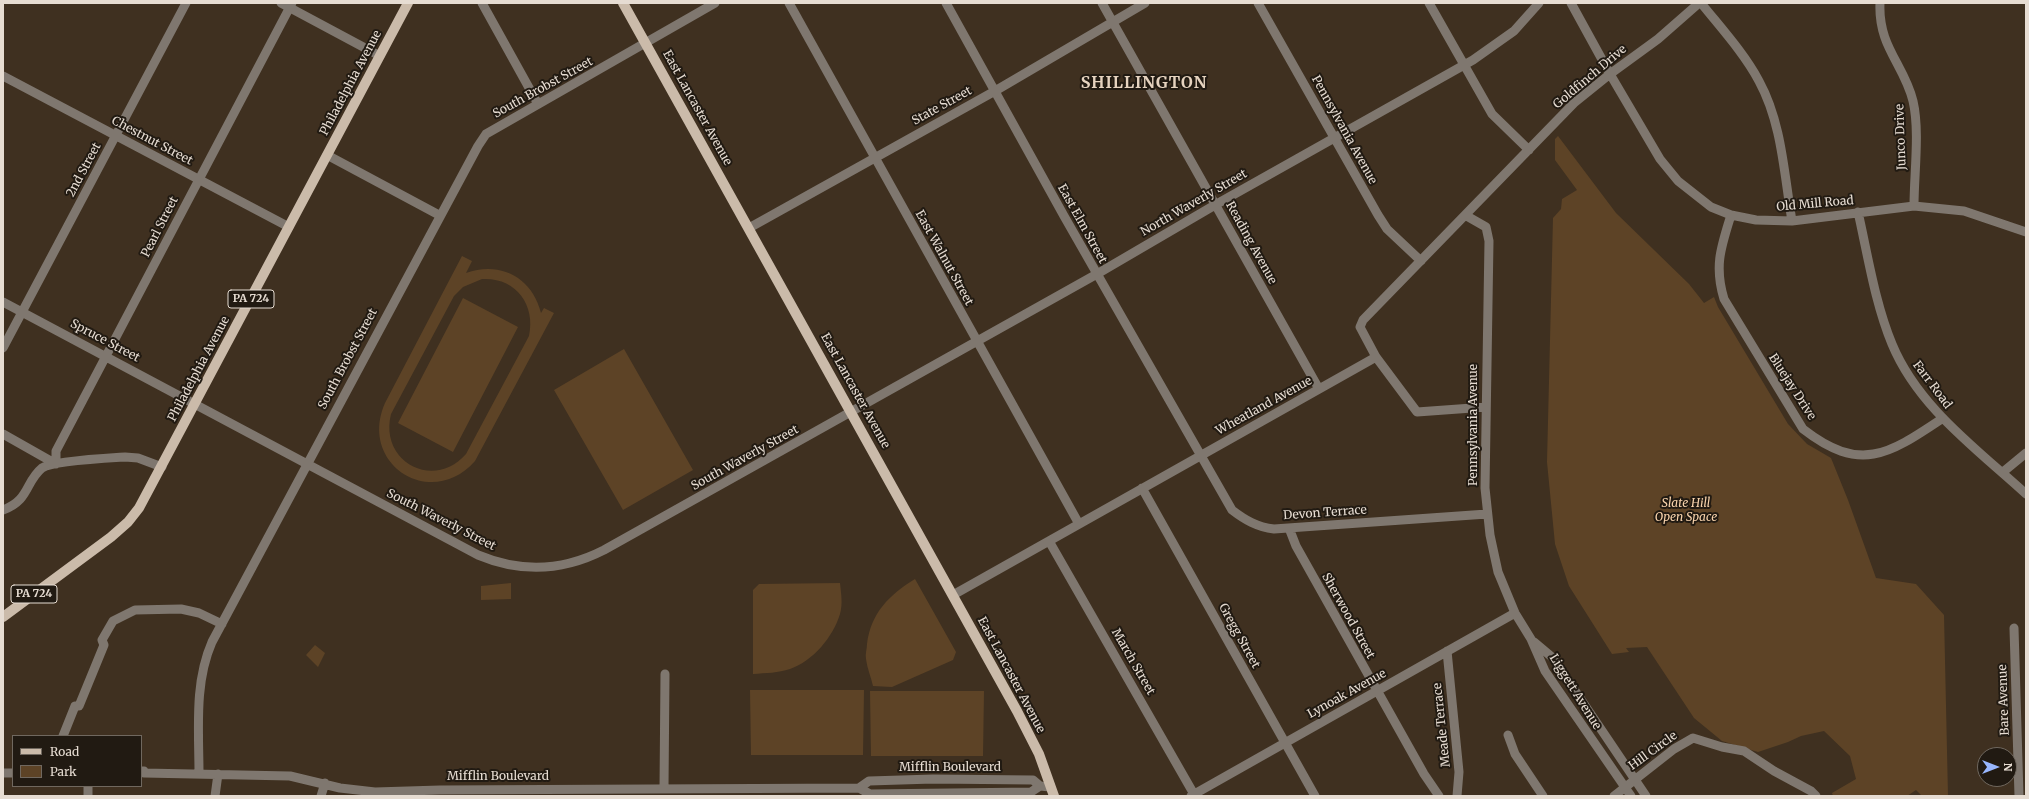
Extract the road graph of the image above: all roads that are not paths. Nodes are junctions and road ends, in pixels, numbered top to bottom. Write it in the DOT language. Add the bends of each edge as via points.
graph roads {
  1 [pos="186,3"];
  2 [pos="280,3"];
  3 [pos="408,3"];
  4 [pos="482,3"];
  5 [pos="623,3"];
  6 [pos="715,3"];
  7 [pos="789,3"];
  8 [pos="946,3"];
  9 [pos="1102,3"];
  10 [pos="1145,3"];
  11 [pos="1258,3"];
  12 [pos="1428,3"];
  13 [pos="1538,3"];
  14 [pos="1571,3"];
  15 [pos="1700,3"];
  16 [pos="1880,3"];
  17 [pos="290,5"];
  18 [pos="1113,21"];
  19 [pos="646,43"];
  20 [pos="380,56"];
  21 [pos="1464,65"];
  22 [pos="1610,74"];
  23 [pos="3,76"];
  24 [pos="994,91"];
  25 [pos="538,104"];
  26 [pos="116,135"];
  27 [pos="1334,137"];
  28 [pos="1529,150"];
  29 [pos="327,155"];
  30 [pos="874,158"];
  31 [pos="198,179"];
  32 [pos="1216,205"];
  33 [pos="1914,206"];
  34 [pos="1858,212"];
  35 [pos="439,215"];
  36 [pos="1465,215"];
  37 [pos="1731,215"];
  38 [pos="1792,221"];
  39 [pos="289,227"];
  40 [pos="749,228"];
  41 [pos="2026,232"];
  42 [pos="1421,261"];
  43 [pos="1097,274"];
  44 [pos="3,302"];
  45 [pos="22,312"];
  46 [pos="977,341"];
  47 [pos="3,348"];
  48 [pos="106,356"];
  49 [pos="1376,357"];
  50 [pos="1319,389"];
  51 [pos="195,403"];
  52 [pos="1486,406"];
  53 [pos="852,412"];
  54 [pos="1943,418"];
  55 [pos="3,434"];
  56 [pos="2026,453"];
  57 [pos="1200,456"];
  58 [pos="306,463"];
  59 [pos="56,464"];
  60 [pos="162,467"];
  61 [pos="2003,472"];
  62 [pos="1142,488"];
  63 [pos="2026,494"];
  64 [pos="3,510"];
  65 [pos="1487,514"];
  66 [pos="1079,524"];
  67 [pos="1289,528"];
  68 [pos="1049,541"];
  69 [pos="953,595"];
  70 [pos="1515,613"];
  71 [pos="3,617"];
  72 [pos="222,624"];
  73 [pos="2014,628"];
  74 [pos="1531,640"];
  75 [pos="1447,651"];
  76 [pos="665,674"];
  77 [pos="1376,691"];
  78 [pos="63,735"];
  79 [pos="1508,735"];
  80 [pos="1285,743"];
  81 [pos="142,771"];
  82 [pos="199,774"];
  83 [pos="218,774"];
  84 [pos="1634,780"];
  85 [pos="325,783"];
  86 [pos="1624,787"];
  87 [pos="664,788"];
  88 [pos="1048,790"];
  89 [pos="760,792"];
  90 [pos="859,792"];
  91 [pos="440,793"];
  92 [pos="1193,795"];
  93 [pos="215,796"];
  94 [pos="320,796"];
  95 [pos="1315,796"];
  96 [pos="1439,796"];
  97 [pos="1457,796"];
  98 [pos="1543,796"];
  99 [pos="1614,796"];
  100 [pos="1630,796"];
  101 [pos="1646,796"];
  102 [pos="1816,796"];
  103 [pos="2019,796"];
  1 -- 26 [label="street, 2nd Street"];
  2 -- 17 [label="street"];
  3 -- 20 [label="main road, Philadelphia Avenue / PA 724"];
  4 -- 25 [label="street"];
  5 -- 19 [label="main road, East Lancaster Avenue"];
  6 -- 19 [label="street, South Brobst Street"];
  7 -- 30 [label="street, East Walnut Street"];
  8 -- 24 [label="street, East Elm Street"];
  9 -- 18 [label="street, Reading Avenue"];
  10 -- 18 [label="street, State Street"];
  11 -- 27 [label="street, Pennsylvania Avenue"];
  12 -- 21 [label="street"];
  13 -- 21 [label="street, North Waverly Street" via="1514,30"];
  14 -- 22 [label="street, Old Mill Road"];
  15 -- 22 [label="street, Goldfinch Drive" via="1658,39"];
  15 -- 38 [label="street" via="1748,62 1765,93 1778,136"];
  16 -- 33 [label="street, Junco Drive" via="1886,43 1906,81 1914,111"];
  17 -- 20 [label="street"];
  17 -- 31 [label="street, Pearl Street"];
  18 -- 24 [label="street, State Street"];
  18 -- 32 [label="street, Reading Avenue"];
  19 -- 25 [label="street, South Brobst Street"];
  19 -- 40 [label="main road, East Lancaster Avenue"];
  20 -- 29 [label="main road, Philadelphia Avenue / PA 724"];
  21 -- 27 [label="street, North Waverly Street"];
  21 -- 28 [label="street" via="1492,114"];
  22 -- 28 [label="street, Goldfinch Drive" via="1574,103"];
  22 -- 37 [label="street, Old Mill Road" via="1660,159 1678,181 1711,207"];
  23 -- 26 [label="street, Chestnut Street"];
  24 -- 30 [label="street, State Street"];
  24 -- 43 [label="street, East Elm Street"];
  25 -- 35 [label="street, South Brobst Street" via="486,134"];
  26 -- 31 [label="street, Chestnut Street"];
  26 -- 45 [label="street, 2nd Street"];
  27 -- 32 [label="street, North Waverly Street"];
  27 -- 42 [label="street, Pennsylvania Avenue" via="1387,229"];
  28 -- 36 [label="street, Goldfinch Drive"];
  29 -- 35 [label="street"];
  29 -- 39 [label="main road, Philadelphia Avenue / PA 724"];
  30 -- 40 [label="street, State Street"];
  30 -- 46 [label="street, East Walnut Street"];
  31 -- 39 [label="street, Chestnut Street"];
  31 -- 48 [label="street, Pearl Street"];
  32 -- 43 [label="street, North Waverly Street"];
  32 -- 50 [label="street, Reading Avenue"];
  33 -- 34 [label="street, Old Mill Road"];
  33 -- 41 [label="street, Old Mill Road" via="1964,211"];
  34 -- 38 [label="street, Old Mill Road"];
  34 -- 54 [label="street, Farr Road" via="1881,313 1892,345 1913,383"];
  35 -- 58 [label="street, South Brobst Street"];
  36 -- 42 [label="street"];
  36 -- 52 [label="street, Pennsylvania Avenue" via="1486,226 1489,236"];
  37 -- 38 [label="street, Old Mill Road" via="1756,220"];
  37 -- 54 [label="street, Bluejay Drive" via="1718,260 1724,299 1803,429 1833,449 1868,455 1893,449"];
  39 -- 51 [label="main road, Philadelphia Avenue / PA 724"];
  40 -- 53 [label="main road, East Lancaster Avenue"];
  42 -- 49 [label="street" via="1369,313 1360,327"];
  43 -- 46 [label="street, North Waverly Street"];
  43 -- 57 [label="street, East Elm Street"];
  44 -- 45 [label="street, Spruce Street"];
  45 -- 47 [label="street, 2nd Street"];
  45 -- 48 [label="street, Spruce Street"];
  46 -- 53 [label="street, North Waverly Street"];
  46 -- 66 [label="street, East Walnut Street"];
  48 -- 51 [label="street, Spruce Street"];
  48 -- 59 [label="street, Pearl Street" via="56,451"];
  49 -- 50 [label="street, Wheatland Avenue"];
  49 -- 52 [label="street" via="1417,412"];
  50 -- 57 [label="street, Wheatland Avenue"];
  51 -- 58 [label="street, South Waverly Street"];
  51 -- 60 [label="main road, Philadelphia Avenue / PA 724"];
  52 -- 65 [label="street, Pennsylvania Avenue"];
  53 -- 58 [label="street, South Waverly Street" via="604,550 574,563 552,567 522,567 488,559"];
  53 -- 69 [label="main road, East Lancaster Avenue"];
  54 -- 61 [label="street, Farr Road"];
  55 -- 59 [label="street"];
  56 -- 61 [label="street"];
  57 -- 62 [label="street, Wheatland Avenue"];
  57 -- 67 [label="street, Devon Terrace" via="1232,510 1259,526"];
  58 -- 72 [label="street, South Brobst Street"];
  59 -- 60 [label="street" via="125,457 138,458"];
  59 -- 64 [label="street" via="42,469 19,502"];
  60 -- 71 [label="main road, Philadelphia Avenue / PA 724" via="128,522"];
  61 -- 63 [label="street, Farr Road"];
  62 -- 66 [label="street, Wheatland Avenue"];
  62 -- 80 [label="street, Gregg Street"];
  65 -- 67 [label="street, Devon Terrace"];
  65 -- 70 [label="street, Pennsylvania Avenue" via="1498,572"];
  66 -- 68 [label="street, Wheatland Avenue"];
  67 -- 77 [label="street, Sherwood Street" via="1296,546"];
  68 -- 69 [label="street, Wheatland Avenue"];
  68 -- 92 [label="street, March Street"];
  69 -- 88 [label="main road, East Lancaster Avenue" via="1039,754"];
  70 -- 74 [label="street, Pennsylvania Avenue"];
  70 -- 75 [label="street, Lynoak Avenue"];
  72 -- 78 [label="street" via="199,612 173,608 135,610 113,621 102,640 104,645 79,706 75,706"];
  72 -- 82 [label="street, South Brobst Street" via="207,653 202,674"];
  73 -- 103 [label="street, Bare Avenue"];
  74 -- 84 [label="street, Liggett Avenue" via="1553,658"];
  74 -- 86 [label="street, Liggett Avenue" via="1545,671"];
  75 -- 77 [label="street, Lynoak Avenue"];
  75 -- 97 [label="street, Meade Terrace" via="1459,772"];
  76 -- 87 [label="street"];
  77 -- 80 [label="street, Lynoak Avenue"];
  77 -- 96 [label="street, Sherwood Street"];
  79 -- 98 [label="street" via="1515,754"];
  80 -- 92 [label="street, Lynoak Avenue"];
  80 -- 95 [label="street, Gregg Street"];
  81 -- 82 [label="street, Mifflin Boulevard"];
  82 -- 83 [label="street, Mifflin Boulevard"];
  83 -- 85 [label="street, Mifflin Boulevard" via="290,776"];
  83 -- 93 [label="street"];
  84 -- 86 [label="street, Hill Circle"];
  84 -- 101 [label="street, Liggett Avenue"];
  84 -- 102 [label="street, Hill Circle" via="1674,749 1693,738 1744,751"];
  85 -- 91 [label="street, Mifflin Boulevard" via="340,788 375,792"];
  85 -- 94 [label="street"];
  86 -- 99 [label="street, Hill Circle"];
  86 -- 100 [label="street, Liggett Avenue"];
  87 -- 89 [label="street, Mifflin Boulevard"];
  87 -- 91 [label="street, Mifflin Boulevard"];
  88 -- 90 [label="street, Mifflin Boulevard" via="870,794"];
  88 -- 90 [label="street, Mifflin Boulevard" via="1033,780 933,779 869,781"];
  89 -- 90 [label="street, Mifflin Boulevard"];
}
